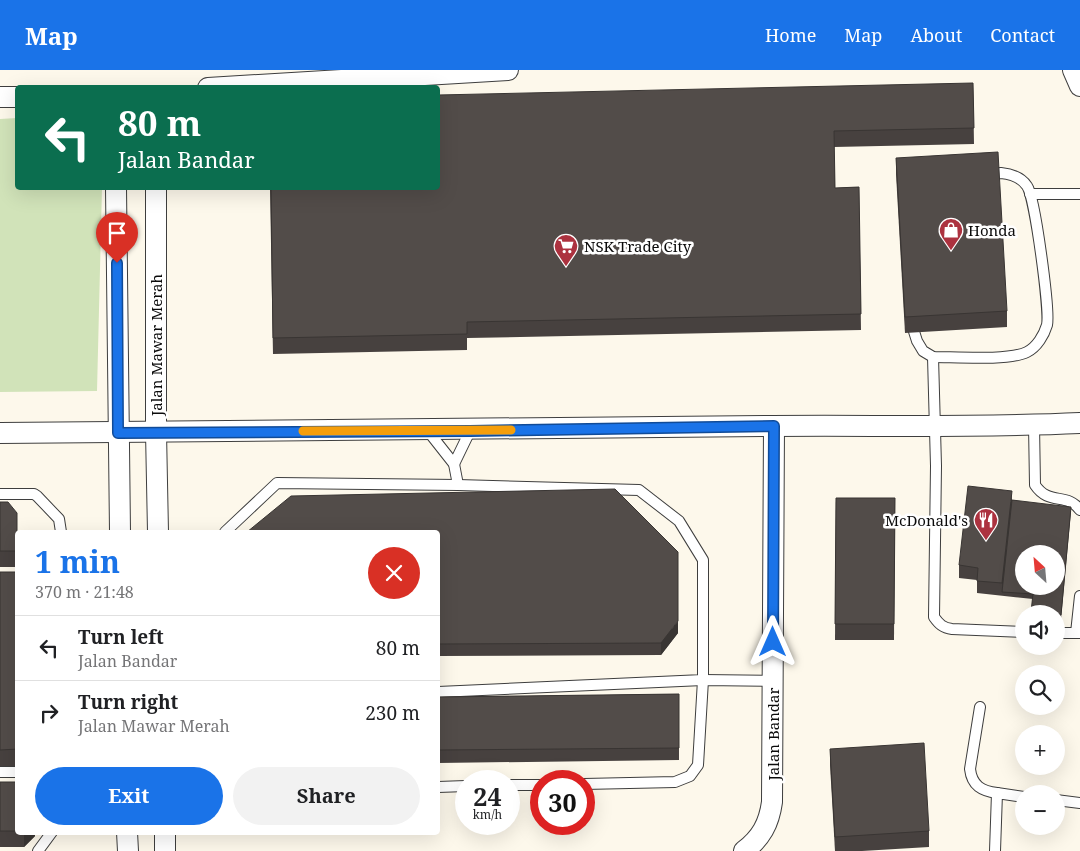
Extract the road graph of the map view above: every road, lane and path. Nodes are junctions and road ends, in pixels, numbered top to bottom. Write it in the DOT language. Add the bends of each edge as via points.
graph roads {
  1 [pos="508,70"];
  2 [pos="1073,70"];
  3 [pos="258,85"];
  4 [pos="1080,86"];
  5 [pos="15,96"];
  6 [pos="0,97"];
  7 [pos="116,190"];
  8 [pos="156,190"];
  9 [pos="1030,194"];
  10 [pos="1080,194"];
  11 [pos="933,357"];
  12 [pos="1080,423"];
  13 [pos="1034,425"];
  14 [pos="774,426"];
  15 [pos="934,426"];
  16 [pos="428,431"];
  17 [pos="470,431"];
  18 [pos="156,432"];
  19 [pos="0,433"];
  20 [pos="118,433"];
  21 [pos="454,464"];
  22 [pos="458,485"];
  23 [pos="0,494"];
  24 [pos="1080,510"];
  25 [pos="61,530"];
  26 [pos="120,530"];
  27 [pos="158,530"];
  28 [pos="226,530"];
  29 [pos="1080,596"];
  30 [pos="1015,632"];
  31 [pos="1065,633"];
  32 [pos="1078,633"];
  33 [pos="703,680"];
  34 [pos="773,681"];
  35 [pos="440,692"];
  36 [pos="980,707"];
  37 [pos="0,772"];
  38 [pos="15,772"];
  39 [pos="595,784"];
  40 [pos="455,786"];
  41 [pos="440,787"];
  42 [pos="997,793"];
  43 [pos="1015,795"];
  44 [pos="1065,801"];
  45 [pos="1080,803"];
  46 [pos="50,835"];
  47 [pos="127,835"];
  48 [pos="164,835"];
  49 [pos="38,851"];
  50 [pos="128,851"];
  51 [pos="165,851"];
  52 [pos="744,851"];
  53 [pos="995,851"];
  1 -- 3 [label="street"];
  2 -- 4 [label="street"];
  5 -- 6 [label="street"];
  7 -- 20 [label="street"];
  8 -- 18 [label="street, Jalan Mawar Merah"];
  9 -- 10 [label="lane"];
  9 -- 11 [label="lane" via="1036,213 1046,304 1047,324 1039,342 1013,357"];
  9 -- 11 [label="lane" via="1022,180 1012,174 1001,173 921,182 912,190 907,205 911,322 916,341"];
  11 -- 15 [label="lane"];
  12 -- 13 [label="street"];
  13 -- 15 [label="street"];
  13 -- 24 [label="lane" via="1035,486 1044,496 1070,501"];
  14 -- 15 [label="street"];
  14 -- 17 [label="street"];
  14 -- 34 [label="street, Jalan Bandar"];
  15 -- 30 [label="lane" via="934,617 944,628"];
  16 -- 17 [label="street"];
  16 -- 18 [label="street"];
  16 -- 21 [label="lane"];
  17 -- 21 [label="lane"];
  18 -- 20 [label="street"];
  18 -- 27 [label="street, Jalan Mawar Merah"];
  19 -- 20 [label="street"];
  20 -- 26 [label="street"];
  21 -- 22 [label="lane"];
  22 -- 28 [label="lane" via="277,483"];
  22 -- 33 [label="lane" via="639,490 679,521 703,560"];
  23 -- 25 [label="lane" via="34,494 59,520"];
  29 -- 32 [label="lane"];
  31 -- 32 [label="lane"];
  33 -- 34 [label="lane"];
  33 -- 35 [label="lane"];
  33 -- 39 [label="lane" via="698,765 690,776 675,782"];
  34 -- 52 [label="street, Jalan Bandar" via="770,817 756,842"];
  36 -- 42 [label="lane" via="971,777 980,789"];
  37 -- 38 [label="lane"];
  40 -- 41 [label="lane"];
  42 -- 43 [label="lane"];
  42 -- 53 [label="lane"];
  44 -- 45 [label="lane"];
  46 -- 49 [label="lane"];
  47 -- 50 [label="street"];
  48 -- 51 [label="street"];
}
